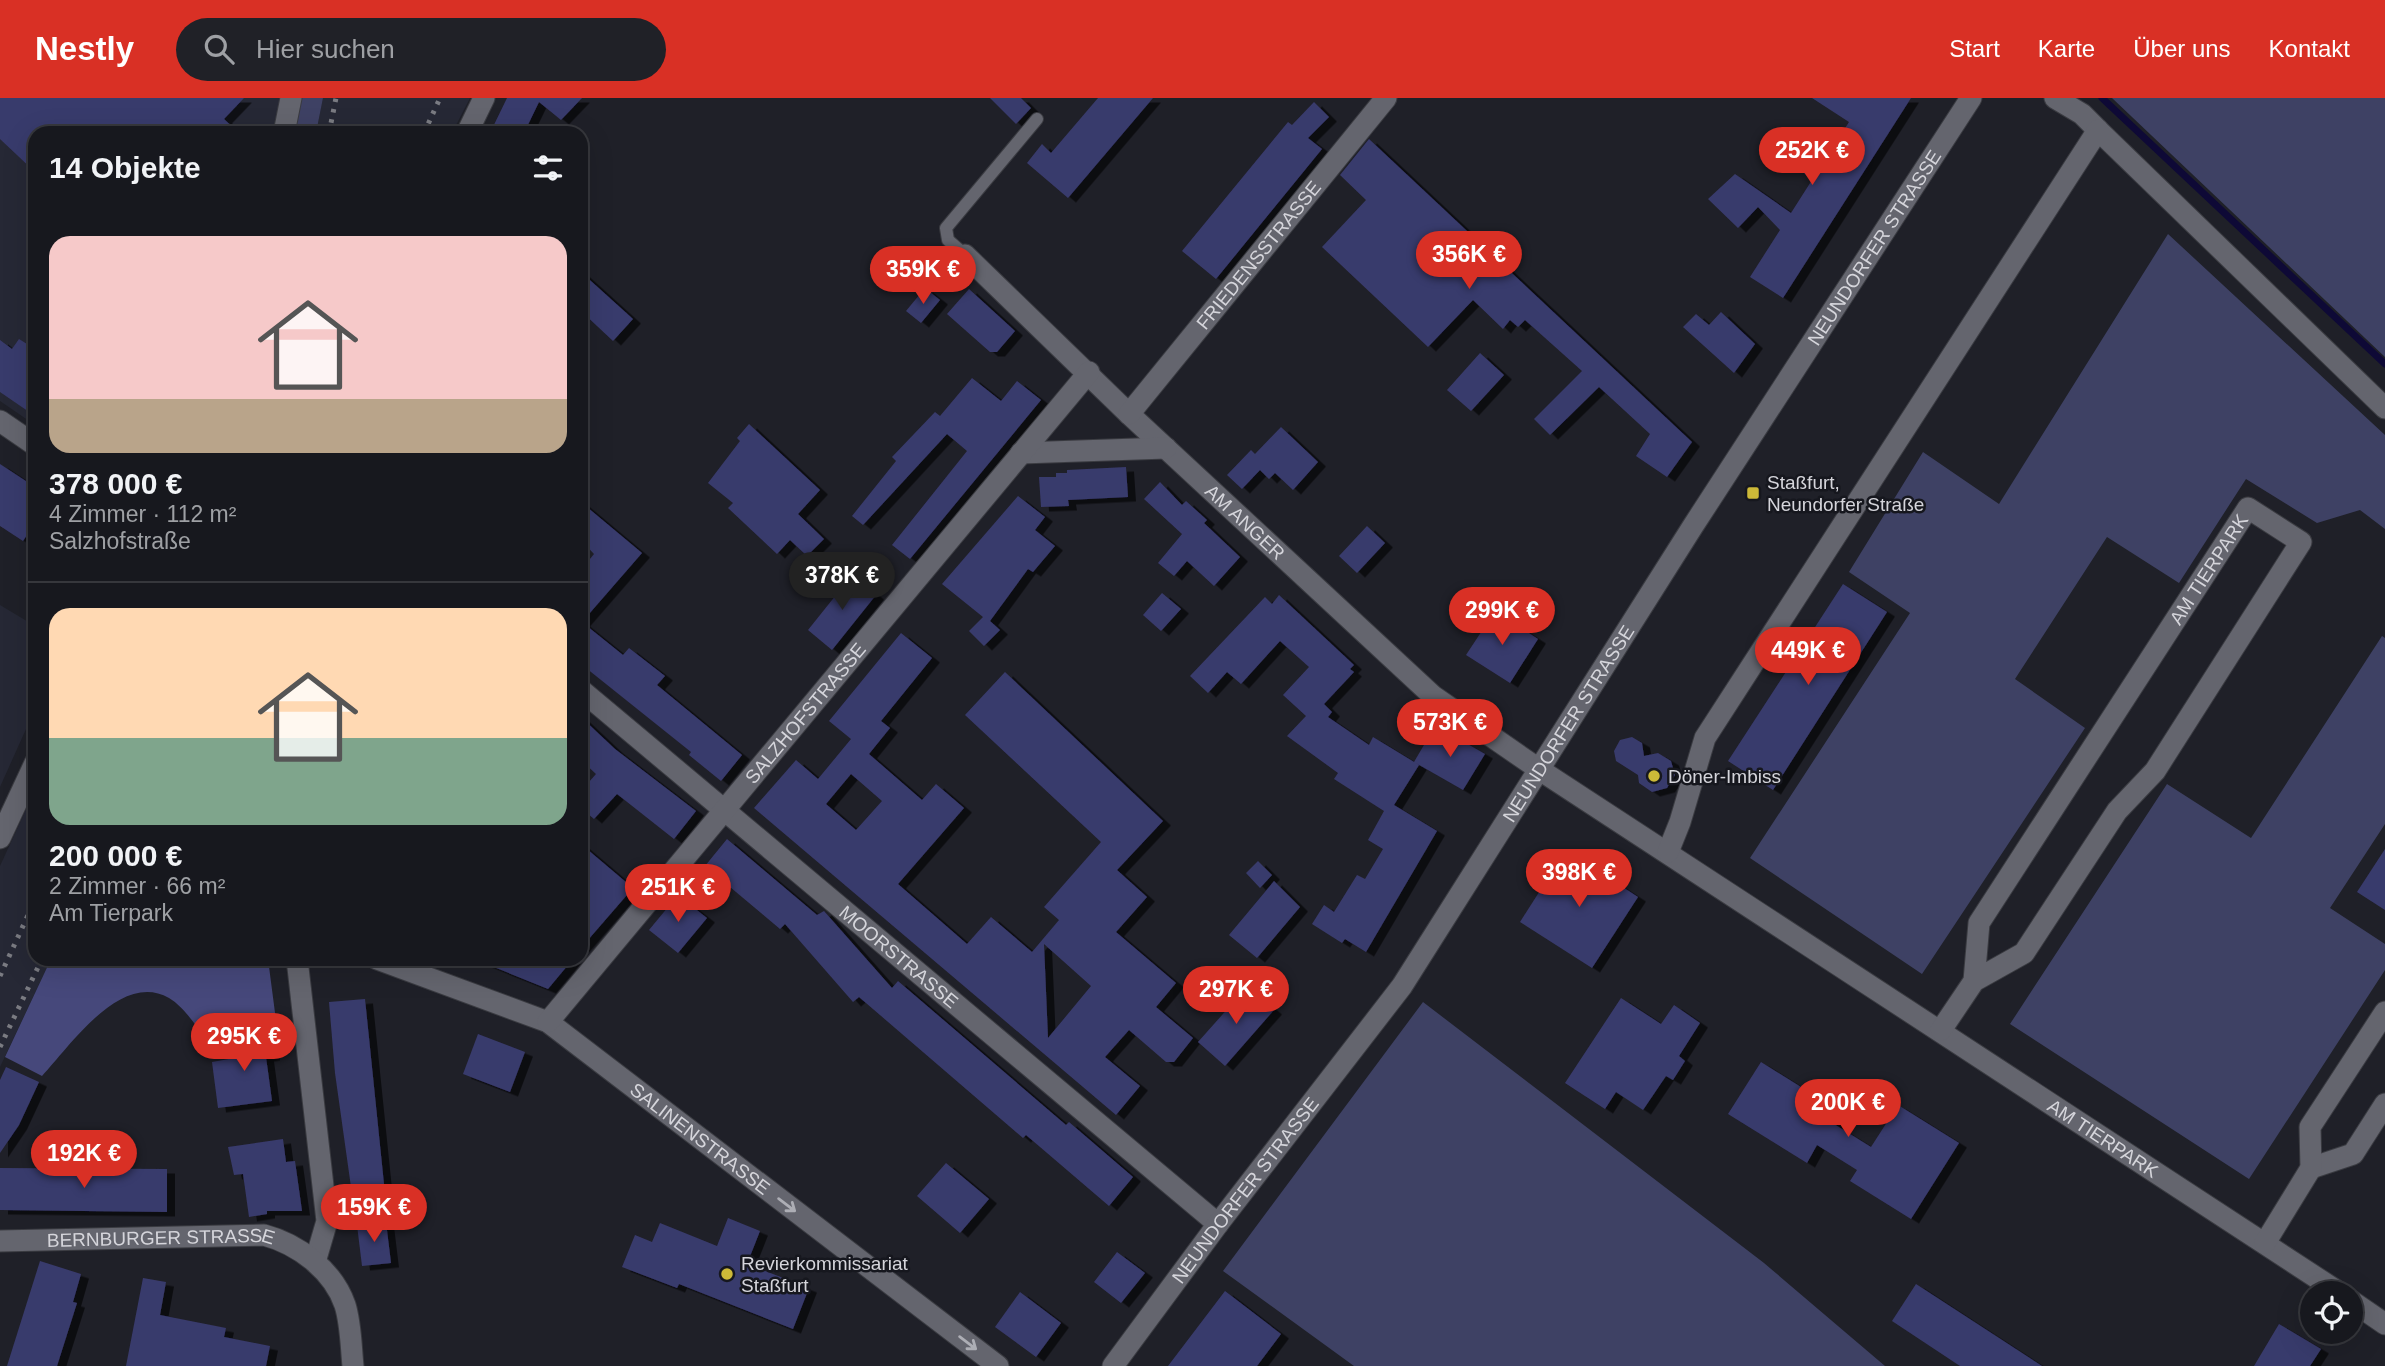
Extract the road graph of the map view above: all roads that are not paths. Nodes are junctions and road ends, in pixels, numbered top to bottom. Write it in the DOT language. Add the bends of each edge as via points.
graph roads {
  1 [pos="291,98"];
  2 [pos="484,98"];
  3 [pos="1386,98"];
  4 [pos="1971,98"];
  5 [pos="2055,98"];
  6 [pos="1037,119"];
  7 [pos="285,126"];
  8 [pos="470,126"];
  9 [pos="2098,130"];
  10 [pos="965,255"];
  11 [pos="1089,372"];
  12 [pos="2385,408"];
  13 [pos="1129,414"];
  14 [pos="0,421"];
  15 [pos="28,440"];
  16 [pos="1166,448"];
  17 [pos="1021,453"];
  18 [pos="588,696"];
  19 [pos="1540,770"];
  20 [pos="28,779"];
  21 [pos="724,810"];
  22 [pos="0,838"];
  23 [pos="1668,852"];
  24 [pos="298,966"];
  25 [pos="396,966"];
  26 [pos="1974,981"];
  27 [pos="2385,1012"];
  28 [pos="548,1022"];
  29 [pos="1941,1030"];
  30 [pos="2385,1104"];
  31 [pos="2311,1168"];
  32 [pos="1218,1224"];
  33 [pos="0,1241"];
  34 [pos="2265,1243"];
  35 [pos="315,1262"];
  36 [pos="2322,1281"];
  37 [pos="2363,1309"];
  38 [pos="2385,1324"];
  39 [pos="353,1366"];
  40 [pos="998,1366"];
  41 [pos="1114,1366"];
  1 -- 7 [label="street"];
  2 -- 8 [label="street"];
  3 -- 13 [label="street, FRIEDENSSTRASSE"];
  4 -- 19 [label="street, NEUNDORFER STRASSE"];
  5 -- 9 [label="street"];
  6 -- 10 [label="lane" via="946,228 948,240"];
  9 -- 12 [label="street"];
  9 -- 23 [label="street" via="1706,738"];
  10 -- 11 [label="street, AM ANGER"];
  11 -- 13 [label="street, AM ANGER"];
  11 -- 17 [label="street, SALZHOFSTRASSE"];
  13 -- 16 [label="street, AM ANGER"];
  14 -- 15 [label="street"];
  16 -- 17 [label="street"];
  16 -- 19 [label="street, AM ANGER" via="1433,695"];
  17 -- 21 [label="street, SALZHOFSTRASSE"];
  18 -- 21 [label="street, MOORSTRASSE"];
  19 -- 23 [label="street, AM TIERPARK"];
  19 -- 32 [label="street, NEUNDORFER STRASSE" via="1402,986"];
  20 -- 22 [label="street"];
  21 -- 28 [label="street, SALZHOFSTRASSE"];
  21 -- 32 [label="street, MOORSTRASSE"];
  23 -- 29 [label="street, AM TIERPARK"];
  24 -- 35 [label="street" via="327,1221"];
  25 -- 28 [label="street, SALINENSTRASSE"];
  26 -- 26 [label="street, AM TIERPARK" via="2024,953 2117,811 2155,771 2301,542 2248,508 1979,923"];
  26 -- 29 [label="street, AM TIERPARK"];
  27 -- 31 [label="street" via="2310,1127"];
  28 -- 40 [label="street, SALINENSTRASSE, one-way"];
  29 -- 34 [label="street, AM TIERPARK"];
  30 -- 31 [label="street" via="2353,1153"];
  31 -- 34 [label="street"];
  32 -- 41 [label="street, NEUNDORFER STRASSE"];
  33 -- 35 [label="street, BERNBURGER STRASSE" via="264,1235 298,1248"];
  34 -- 36 [label="street, AM TIERPARK"];
  35 -- 39 [label="street" via="345,1304"];
  37 -- 38 [label="street"];
}
